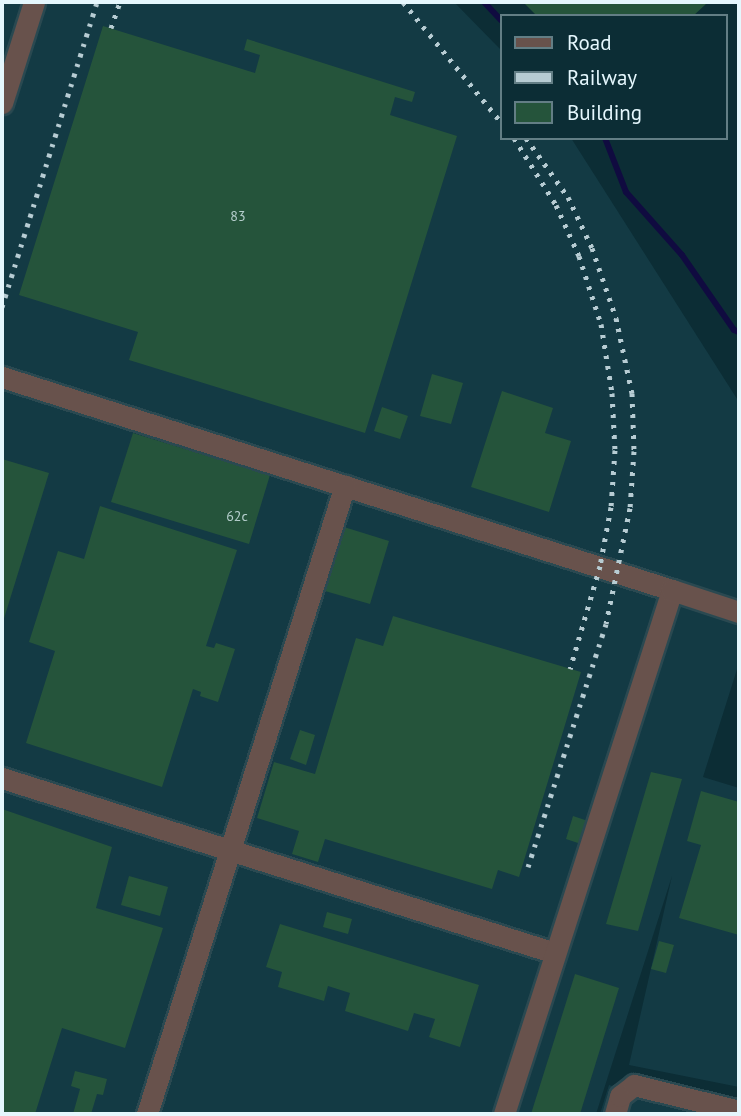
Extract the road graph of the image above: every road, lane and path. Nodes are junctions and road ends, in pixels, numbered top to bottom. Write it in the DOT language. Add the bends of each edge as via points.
graph roads {
  1 [pos="34,2"];
  2 [pos="2,103"];
  3 [pos="2,377"];
  4 [pos="345,485"];
  5 [pos="672,590"];
  6 [pos="739,612"];
  7 [pos="2,778"];
  8 [pos="229,852"];
  9 [pos="555,953"];
  10 [pos="739,1111"];
  11 [pos="147,1114"];
  12 [pos="504,1114"];
  13 [pos="615,1114"];
  1 -- 2 [label="lane"];
  3 -- 4 [label="lane"];
  4 -- 5 [label="lane"];
  4 -- 8 [label="lane"];
  5 -- 6 [label="lane"];
  5 -- 9 [label="lane"];
  7 -- 8 [label="lane"];
  8 -- 9 [label="lane"];
  8 -- 11 [label="lane"];
  9 -- 12 [label="lane"];
  10 -- 13 [label="lane" via="634,1085 621,1096"];
}
